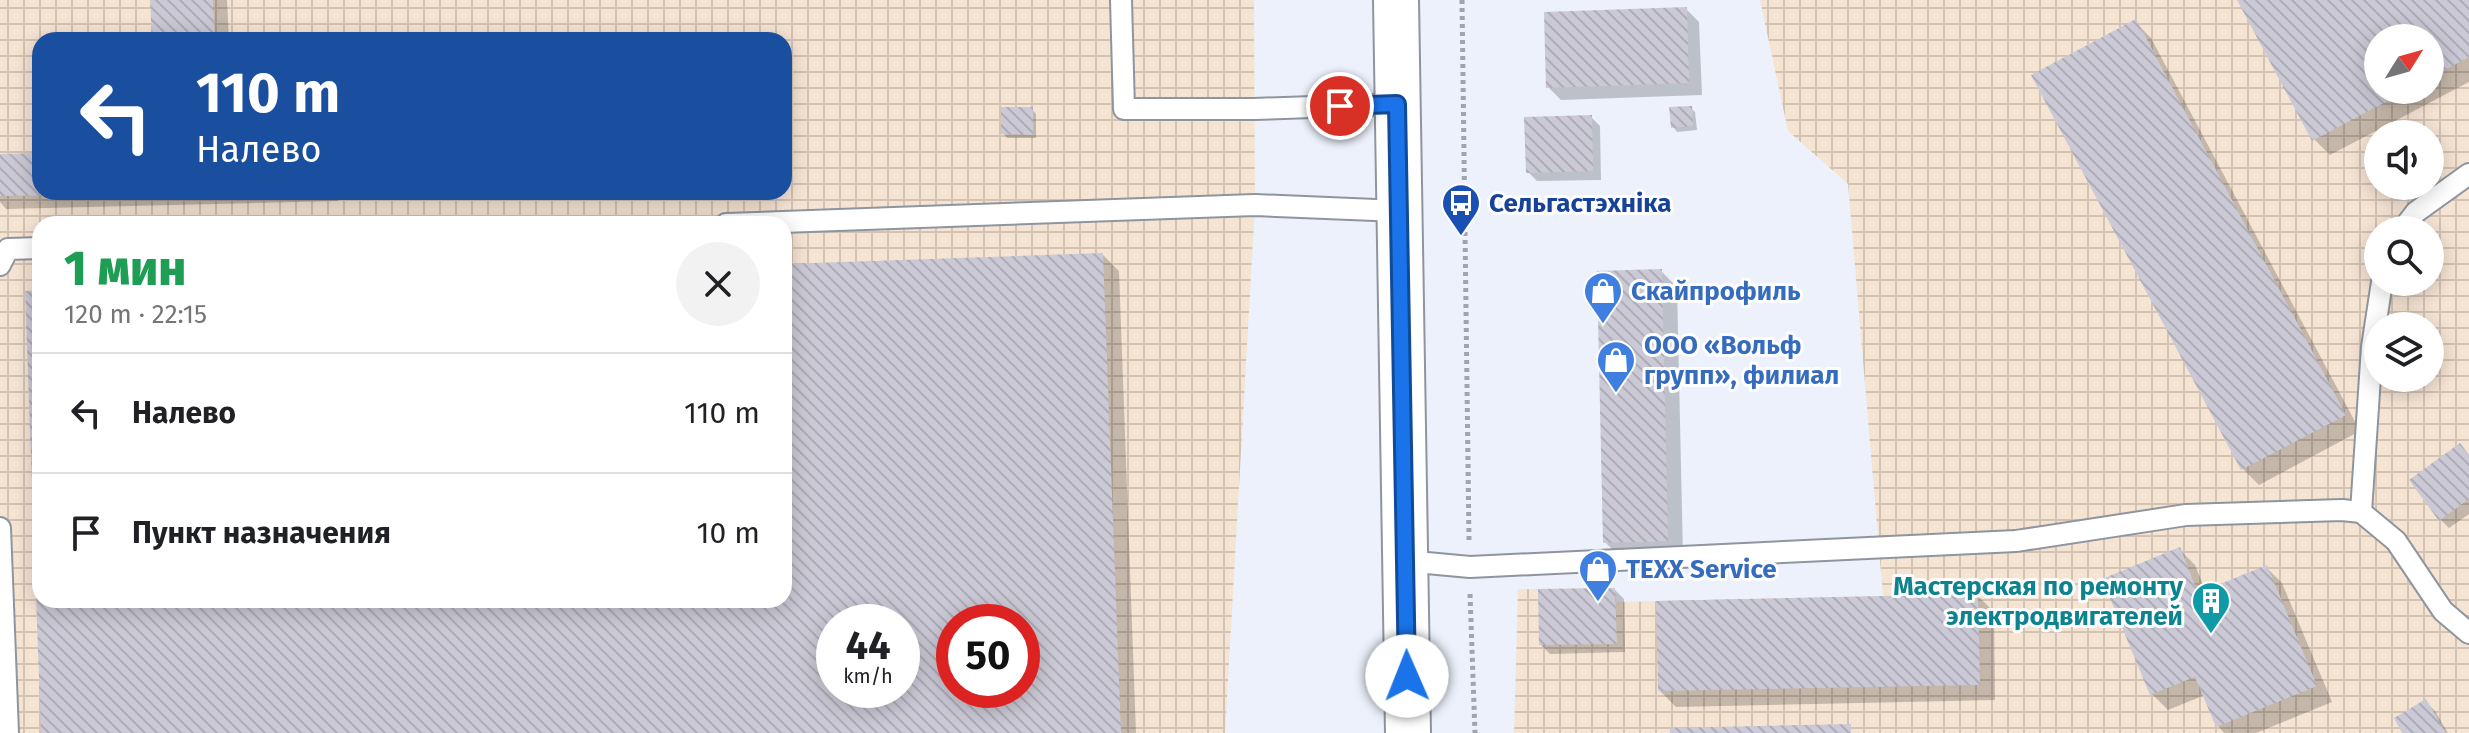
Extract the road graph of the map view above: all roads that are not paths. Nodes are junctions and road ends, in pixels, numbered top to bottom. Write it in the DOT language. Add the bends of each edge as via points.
graph roads {
  1 [pos="1121,0"];
  2 [pos="1396,0"];
  3 [pos="1397,104"];
  4 [pos="2469,174"];
  5 [pos="1399,211"];
  6 [pos="2413,216"];
  7 [pos="792,222"];
  8 [pos="32,248"];
  9 [pos="0,265"];
  10 [pos="2380,296"];
  11 [pos="2361,512"];
  12 [pos="0,528"];
  13 [pos="1405,561"];
  14 [pos="2469,633"];
  15 [pos="8,733"];
  16 [pos="1408,733"];
  1 -- 3 [label="lane" via="1124,109"];
  2 -- 3 [label="main road"];
  3 -- 5 [label="main road"];
  4 -- 6 [label="lane"];
  5 -- 7 [label="lane" via="1255,205"];
  5 -- 13 [label="main road"];
  8 -- 9 [label="lane" via="8,249"];
  10 -- 11 [label="lane"];
  11 -- 13 [label="lane" via="2186,515 2016,541 1470,567"];
  11 -- 14 [label="lane" via="2396,541 2443,611"];
  12 -- 15 [label="lane"];
  13 -- 16 [label="main road"];
}
